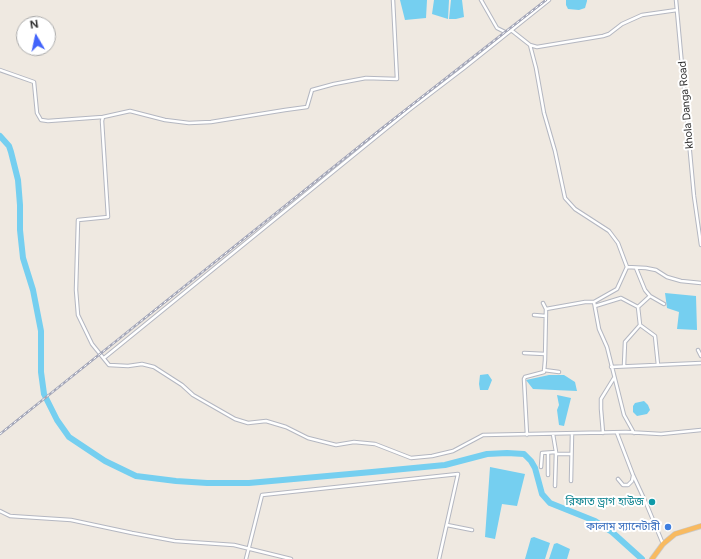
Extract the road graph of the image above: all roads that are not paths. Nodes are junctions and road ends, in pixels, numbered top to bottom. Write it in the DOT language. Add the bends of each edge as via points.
graph roads {
  1 [pos="393,0"];
  2 [pos="481,0"];
  3 [pos="549,0"];
  4 [pos="676,0"];
  5 [pos="677,10"];
  6 [pos="511,30"];
  7 [pos="507,33"];
  8 [pos="530,45"];
  9 [pos="0,70"];
  10 [pos="103,117"];
  11 [pos="701,245"];
  12 [pos="627,267"];
  13 [pos="636,268"];
  14 [pos="701,283"];
  15 [pos="650,296"];
  16 [pos="594,302"];
  17 [pos="543,303"];
  18 [pos="664,304"];
  19 [pos="595,306"];
  20 [pos="638,307"];
  21 [pos="546,309"];
  22 [pos="534,315"];
  23 [pos="546,316"];
  24 [pos="640,325"];
  25 [pos="698,350"];
  26 [pos="524,353"];
  27 [pos="545,354"];
  28 [pos="701,356"];
  29 [pos="104,359"];
  30 [pos="701,363"];
  31 [pos="658,365"];
  32 [pos="624,366"];
  33 [pos="611,367"];
  34 [pos="544,370"];
  35 [pos="559,372"];
  36 [pos="615,378"];
  37 [pos="701,430"];
  38 [pos="603,433"];
  39 [pos="617,433"];
  40 [pos="634,433"];
  41 [pos="553,434"];
  42 [pos="572,434"];
  43 [pos="527,435"];
  44 [pos="548,453"];
  45 [pos="556,453"];
  46 [pos="571,454"];
  47 [pos="541,467"];
  48 [pos="548,475"];
  49 [pos="633,475"];
  50 [pos="618,479"];
  51 [pos="571,481"];
  52 [pos="555,486"];
  53 [pos="644,499"];
  54 [pos="625,504"];
  55 [pos="0,511"];
  56 [pos="447,526"];
  57 [pos="701,526"];
  58 [pos="472,530"];
  59 [pos="663,544"];
  60 [pos="248,548"];
  61 [pos="246,559"];
  62 [pos="291,559"];
  63 [pos="439,559"];
  64 [pos="652,559"];
  1 -- 10 [label="street" via="397,79 366,78 334,84 312,90 307,107 211,122 165,120 130,111"];
  2 -- 7 [label="street" via="497,28"];
  3 -- 6 [label="street"];
  4 -- 5 [label="street, khola Danga Road"];
  5 -- 8 [label="street" via="642,14 603,36 537,47"];
  5 -- 11 [label="street, khola Danga Road"];
  6 -- 7 [label="street"];
  6 -- 8 [label="street"];
  7 -- 29 [label="street"];
  8 -- 12 [label="street" via="565,198 575,209 609,231 618,243"];
  9 -- 10 [label="street" via="34,82 37,113 41,120"];
  10 -- 29 [label="street" via="108,217 78,220 76,290 78,315 92,344"];
  12 -- 13 [label="street"];
  12 -- 16 [label="street" via="617,289"];
  13 -- 14 [label="street" via="656,270 667,277"];
  13 -- 15 [label="street"];
  15 -- 18 [label="street"];
  15 -- 20 [label="street"];
  16 -- 19 [label="street"];
  16 -- 21 [label="street"];
  17 -- 21 [label="street"];
  19 -- 20 [label="street" via="621,298"];
  19 -- 33 [label="street"];
  20 -- 24 [label="street"];
  21 -- 23 [label="street"];
  22 -- 23 [label="street"];
  23 -- 27 [label="street"];
  24 -- 31 [label="street" via="655,336"];
  24 -- 32 [label="street" via="625,342"];
  25 -- 28 [label="street"];
  26 -- 27 [label="street"];
  27 -- 34 [label="street"];
  29 -- 43 [label="street" via="109,365 142,364 154,367 193,395 235,420 248,423 266,421 308,438 336,445 354,442 375,444 411,458 453,451 483,435"];
  30 -- 31 [label="street"];
  31 -- 32 [label="street"];
  32 -- 33 [label="street"];
  33 -- 36 [label="street"];
  34 -- 35 [label="street"];
  34 -- 43 [label="street" via="524,379"];
  36 -- 38 [label="street" via="601,399"];
  36 -- 40 [label="street" via="624,415"];
  37 -- 40 [label="street" via="661,434"];
  38 -- 39 [label="street"];
  38 -- 42 [label="street"];
  39 -- 40 [label="street"];
  39 -- 49 [label="street"];
  41 -- 42 [label="street"];
  41 -- 43 [label="street"];
  41 -- 45 [label="street"];
  42 -- 46 [label="street"];
  44 -- 45 [label="street"];
  44 -- 47 [label="street" via="542,453"];
  44 -- 48 [label="street"];
  45 -- 46 [label="street"];
  45 -- 52 [label="street"];
  46 -- 51 [label="street"];
  49 -- 50 [label="street" via="628,485 623,485"];
  49 -- 53 [label="street"];
  53 -- 54 [label="street"];
  53 -- 59 [label="street"];
  55 -- 60 [label="street" via="10,516 71,520 175,541"];
  56 -- 58 [label="street"];
  56 -- 60 [label="street" via="458,474 262,495"];
  56 -- 63 [label="street"];
  57 -- 59 [label="highway" via="675,534"];
  59 -- 64 [label="highway"];
  60 -- 61 [label="street"];
  60 -- 62 [label="street"];
}
